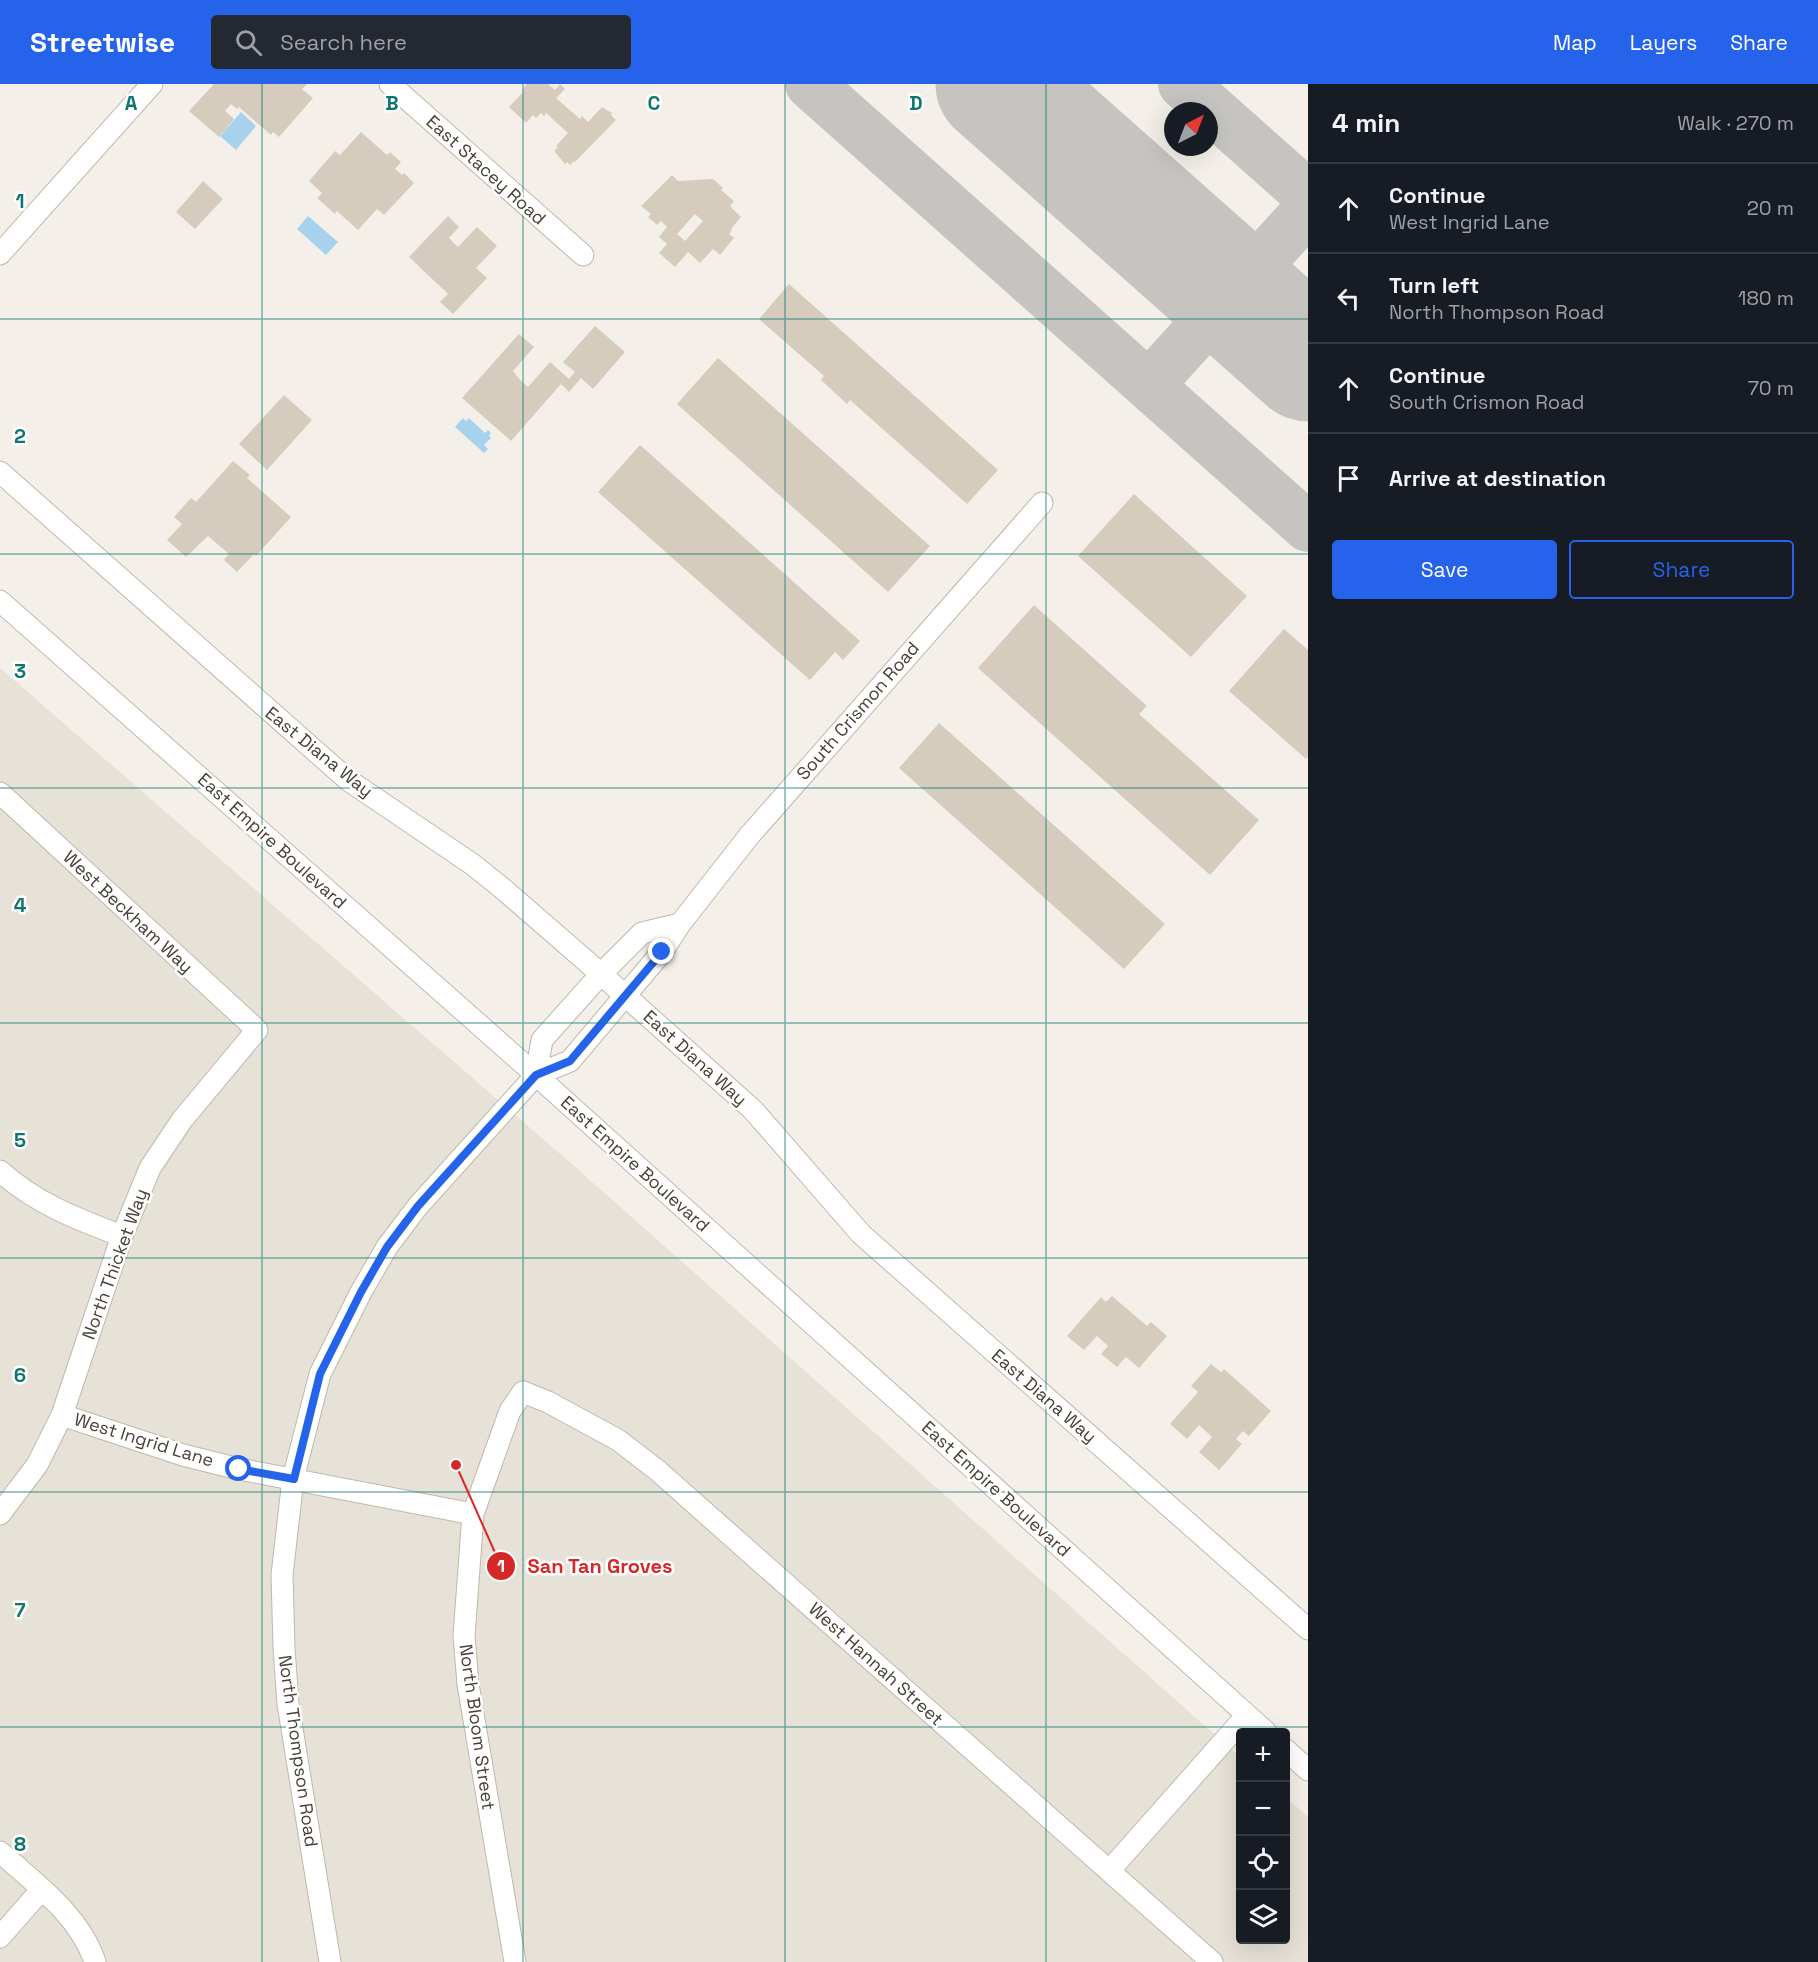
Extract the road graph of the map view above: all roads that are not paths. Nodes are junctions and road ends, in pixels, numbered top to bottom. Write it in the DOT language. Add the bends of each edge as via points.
graph roads {
  1 [pos="152,84"];
  2 [pos="390,84"];
  3 [pos="0,254"];
  4 [pos="583,255"];
  5 [pos="0,472"];
  6 [pos="1042,503"];
  7 [pos="0,601"];
  8 [pos="0,793"];
  9 [pos="680,924"];
  10 [pos="601,974"];
  11 [pos="625,995"];
  12 [pos="257,1030"];
  13 [pos="536,1075"];
  14 [pos="0,1171"];
  15 [pos="122,1236"];
  16 [pos="523,1392"];
  17 [pos="62,1415"];
  18 [pos="294,1479"];
  19 [pos="0,1514"];
  20 [pos="473,1514"];
  21 [pos="1308,1629"];
  22 [pos="1247,1715"];
  23 [pos="1262,1728"];
  24 [pos="1290,1754"];
  25 [pos="1308,1770"];
  26 [pos="0,1852"];
  27 [pos="1109,1870"];
  28 [pos="42,1889"];
  29 [pos="0,1936"];
  30 [pos="95,1962"];
  31 [pos="330,1962"];
  32 [pos="515,1962"];
  33 [pos="1212,1962"];
  1 -- 3 [label="street"];
  2 -- 4 [label="street, East Stacey Road"];
  5 -- 10 [label="street, East Diana Way" via="348,780 472,864"];
  6 -- 9 [label="street, South Crismon Road" via="749,836"];
  7 -- 13 [label="street, East Empire Boulevard"];
  8 -- 12 [label="street, West Beckham Way"];
  9 -- 10 [label="street" via="642,933"];
  9 -- 11 [label="street, South Crismon Road"];
  10 -- 11 [label="street, East Diana Way"];
  10 -- 13 [label="street" via="542,1040"];
  11 -- 13 [label="street, South Crismon Road" via="570,1061"];
  11 -- 21 [label="street, East Diana Way" via="753,1110 861,1234"];
  12 -- 15 [label="street, North Thicket Way" via="182,1120 150,1168"];
  13 -- 18 [label="street, North Thompson Road" via="418,1206 387,1247 320,1374"];
  13 -- 22 [label="street, East Empire Boulevard"];
  14 -- 15 [label="street" via="14,1184 67,1215"];
  15 -- 17 [label="street, North Thicket Way"];
  16 -- 20 [label="street, North Bloom Street" via="510,1411"];
  16 -- 27 [label="street, West Hannah Street" via="618,1440 657,1470"];
  17 -- 18 [label="street, West Ingrid Lane" via="183,1455"];
  17 -- 19 [label="street, North Thicket Way" via="37,1465"];
  18 -- 20 [label="street, West Ingrid Lane"];
  18 -- 31 [label="street, North Thompson Road" via="282,1575 288,1704"];
  20 -- 32 [label="street, North Bloom Street" via="464,1636 468,1684"];
  22 -- 23 [label="street, East Empire Boulevard"];
  22 -- 27 [label="street"];
  24 -- 25 [label="street"];
  26 -- 28 [label="street"];
  27 -- 33 [label="street, West Hannah Street"];
  28 -- 29 [label="street"];
  28 -- 30 [label="street" via="72,1921"];
}
